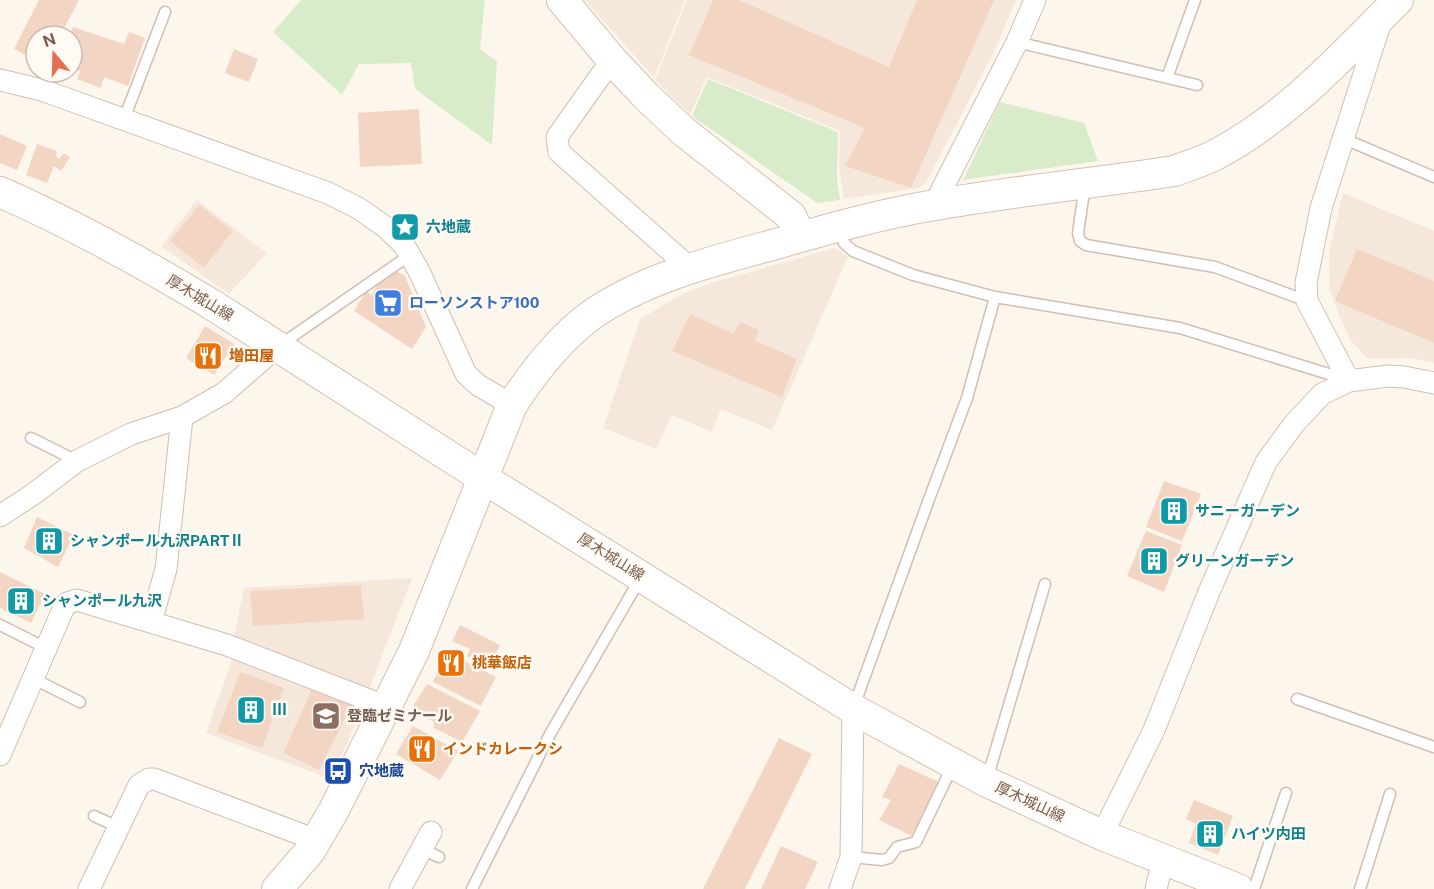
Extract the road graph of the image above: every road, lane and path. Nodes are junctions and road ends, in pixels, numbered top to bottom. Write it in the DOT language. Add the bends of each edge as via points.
graph roads {
  1 [pos="562,0"];
  2 [pos="1035,0"];
  3 [pos="1195,0"];
  4 [pos="1391,7"];
  5 [pos="165,12"];
  6 [pos="1017,42"];
  7 [pos="614,61"];
  8 [pos="1167,78"];
  9 [pos="0,80"];
  10 [pos="1197,85"];
  11 [pos="124,119"];
  12 [pos="1342,138"];
  13 [pos="1434,177"];
  14 [pos="1085,184"];
  15 [pos="2,198"];
  16 [pos="934,205"];
  17 [pos="837,227"];
  18 [pos="801,237"];
  19 [pos="410,255"];
  20 [pos="691,269"];
  21 [pos="995,297"];
  22 [pos="1307,301"];
  23 [pos="278,346"];
  24 [pos="1349,381"];
  25 [pos="1434,383"];
  26 [pos="512,405"];
  27 [pos="182,417"];
  28 [pos="31,438"];
  29 [pos="77,460"];
  30 [pos="483,478"];
  31 [pos="0,516"];
  32 [pos="642,576"];
  33 [pos="1045,584"];
  34 [pos="151,622"];
  35 [pos="0,625"];
  36 [pos="46,648"];
  37 [pos="34,679"];
  38 [pos="1297,699"];
  39 [pos="80,702"];
  40 [pos="387,707"];
  41 [pos="853,709"];
  42 [pos="1434,747"];
  43 [pos="0,755"];
  44 [pos="953,765"];
  45 [pos="987,782"];
  46 [pos="1286,793"];
  47 [pos="1390,794"];
  48 [pos="94,816"];
  49 [pos="118,827"];
  50 [pos="1102,835"];
  51 [pos="316,840"];
  52 [pos="431,846"];
  53 [pos="851,857"];
  54 [pos="1163,859"];
  55 [pos="89,889"];
  56 [pos="277,889"];
  57 [pos="400,889"];
  58 [pos="472,889"];
  59 [pos="840,889"];
  60 [pos="1156,889"];
  61 [pos="1238,889"];
  62 [pos="1254,889"];
  63 [pos="1360,889"];
  1 -- 7 [label="street"];
  2 -- 6 [label="street"];
  3 -- 8 [label="lane"];
  4 -- 12 [label="street"];
  4 -- 14 [label="street" via="1288,106 1212,157 1174,171"];
  5 -- 11 [label="lane"];
  6 -- 8 [label="lane"];
  6 -- 16 [label="street"];
  7 -- 18 [label="street" via="683,131 791,216"];
  7 -- 20 [label="street" via="557,138 559,152"];
  8 -- 10 [label="lane"];
  9 -- 11 [label="street" via="42,90"];
  11 -- 19 [label="street" via="328,193 384,226"];
  12 -- 13 [label="lane"];
  12 -- 22 [label="street" via="1313,241"];
  14 -- 16 [label="street"];
  14 -- 22 [label="lane" via="1078,233 1086,245 1215,267"];
  15 -- 23 [label="street, 厚木城山線" via="82,231 167,277"];
  16 -- 17 [label="street"];
  17 -- 18 [label="street"];
  17 -- 21 [label="lane" via="844,243 853,251 913,275"];
  18 -- 20 [label="street"];
  19 -- 23 [label="lane"];
  19 -- 26 [label="street" via="466,374"];
  20 -- 26 [label="street" via="641,288 589,317 550,353"];
  21 -- 24 [label="lane" via="1180,328"];
  21 -- 41 [label="lane" via="968,398"];
  22 -- 24 [label="street"];
  23 -- 27 [label="street" via="224,393"];
  23 -- 30 [label="street, 厚木城山線"];
  24 -- 25 [label="street" via="1388,376"];
  24 -- 50 [label="street" via="1322,394 1266,462 1154,730"];
  26 -- 30 [label="street"];
  27 -- 29 [label="street" via="131,434"];
  27 -- 34 [label="street" via="166,569"];
  28 -- 29 [label="lane"];
  29 -- 31 [label="street"];
  30 -- 32 [label="street, 厚木城山線"];
  30 -- 40 [label="street" via="422,633"];
  32 -- 41 [label="street, 厚木城山線"];
  32 -- 58 [label="lane" via="550,734"];
  33 -- 45 [label="lane"];
  34 -- 36 [label="street" via="72,601 64,607"];
  34 -- 40 [label="street" via="227,645"];
  35 -- 36 [label="lane"];
  36 -- 37 [label="street"];
  37 -- 39 [label="lane"];
  37 -- 43 [label="street"];
  38 -- 42 [label="lane"];
  40 -- 51 [label="street"];
  41 -- 44 [label="street, 厚木城山線"];
  41 -- 53 [label="street"];
  44 -- 45 [label="street, 厚木城山線"];
  44 -- 53 [label="lane" via="916,842 897,847 889,858 882,860"];
  45 -- 50 [label="street, 厚木城山線"];
  46 -- 62 [label="lane"];
  47 -- 63 [label="lane"];
  48 -- 49 [label="lane"];
  49 -- 51 [label="street" via="139,785 154,779"];
  49 -- 55 [label="street"];
  50 -- 54 [label="street, 厚木城山線"];
  51 -- 56 [label="street"];
  52 -- 57 [label="street"];
  53 -- 59 [label="street"];
  54 -- 60 [label="street"];
  54 -- 61 [label="street, 厚木城山線"];
}
